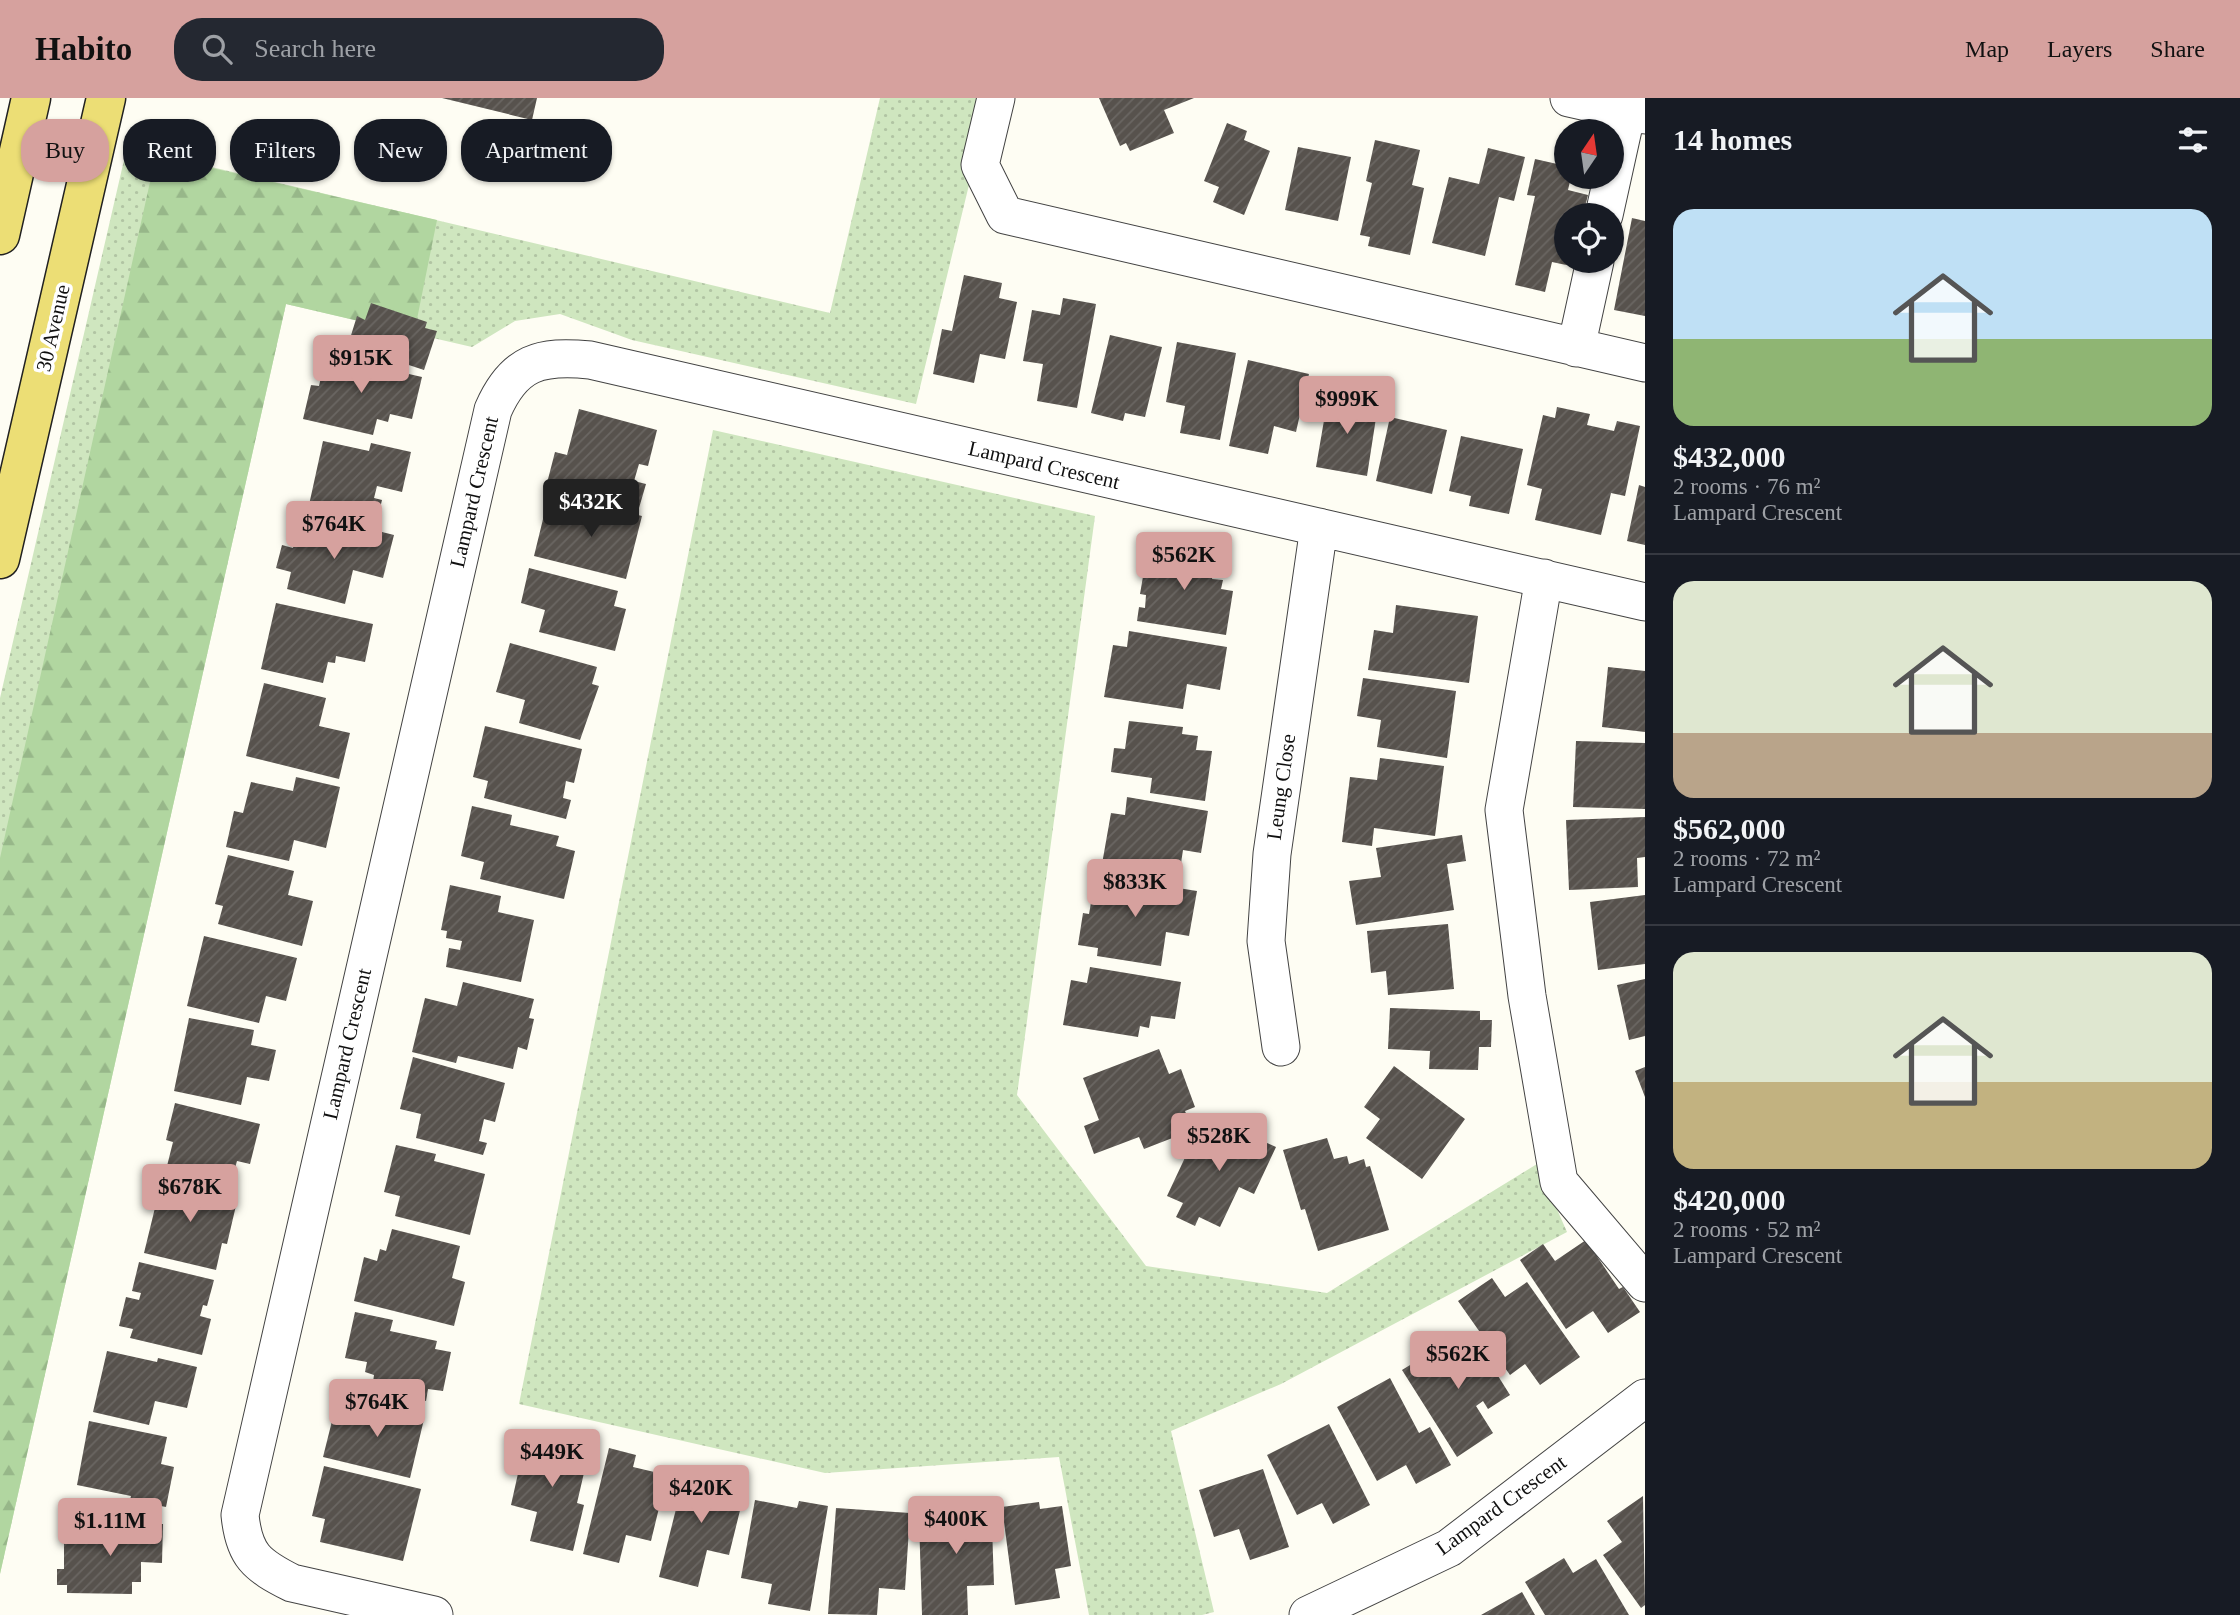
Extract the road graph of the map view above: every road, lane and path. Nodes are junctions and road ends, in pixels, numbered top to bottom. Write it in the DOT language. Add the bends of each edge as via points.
graph roads {
  1 [pos="32,98"];
  2 [pos="106,98"];
  3 [pos="996,98"];
  4 [pos="1569,98"];
  5 [pos="1636,113"];
  6 [pos="1608,203"];
  7 [pos="0,235"];
  8 [pos="1592,273"];
  9 [pos="1576,348"];
  10 [pos="1645,363"];
  11 [pos="1319,527"];
  12 [pos="0,559"];
  13 [pos="1544,578"];
  14 [pos="1645,602"];
  15 [pos="1281,1047"];
  16 [pos="1645,1283"];
  17 [pos="1645,1398"];
  18 [pos="434,1615"];
  19 [pos="1308,1615"];
  1 -- 7 [label="main road"];
  2 -- 12 [label="main road, 30 Avenue"];
  3 -- 9 [label="street" via="980,165 1005,215"];
  4 -- 5 [label="street"];
  5 -- 6 [label="street"];
  8 -- 9 [label="street"];
  9 -- 10 [label="street"];
  11 -- 13 [label="street, Lampard Crescent"];
  11 -- 15 [label="street, Leung Close" via="1272,854 1266,941"];
  11 -- 18 [label="street, Lampard Crescent" via="590,360 549,358 514,375 493,410 240,1515 248,1552 271,1573 292,1583"];
  13 -- 14 [label="street, Lampard Crescent"];
  13 -- 16 [label="street" via="1504,810 1527,996 1559,1181"];
  17 -- 19 [label="street, Lampard Crescent" via="1449,1548"];
}
